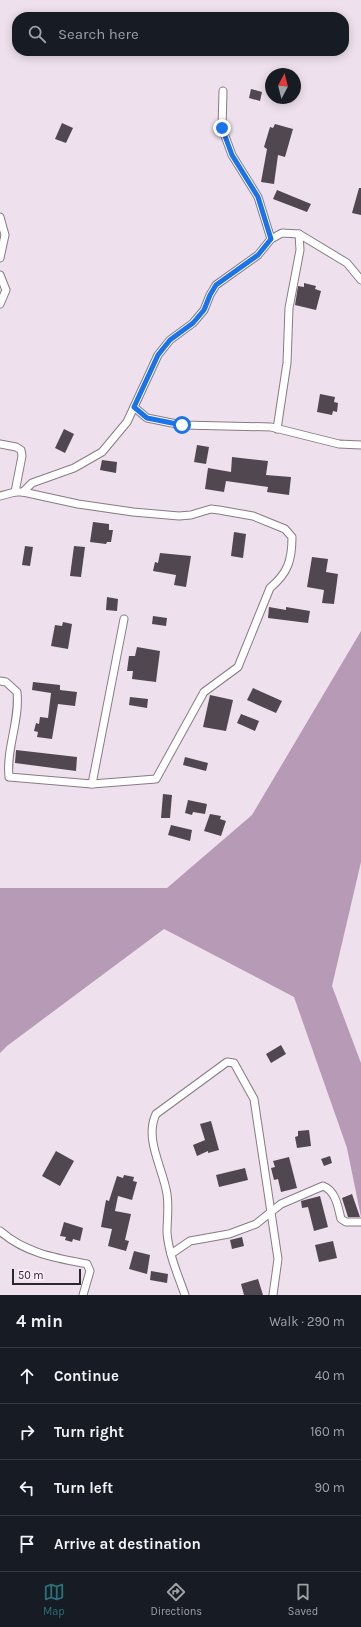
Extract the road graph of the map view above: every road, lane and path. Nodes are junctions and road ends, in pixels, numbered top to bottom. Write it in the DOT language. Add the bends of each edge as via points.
graph roads {
  1 [pos="223,91"];
  2 [pos="0,218"];
  3 [pos="299,234"];
  4 [pos="271,239"];
  5 [pos="0,258"];
  6 [pos="0,275"];
  7 [pos="361,280"];
  8 [pos="0,304"];
  9 [pos="134,407"];
  10 [pos="277,429"];
  11 [pos="0,444"];
  12 [pos="361,445"];
  13 [pos="15,492"];
  14 [pos="23,492"];
  15 [pos="0,496"];
  16 [pos="124,619"];
  17 [pos="0,681"];
  18 [pos="0,776"];
  19 [pos="9,777"];
  20 [pos="92,784"];
  21 [pos="270,1212"];
  22 [pos="361,1222"];
  23 [pos="0,1231"];
  24 [pos="171,1254"];
  25 [pos="83,1295"];
  26 [pos="185,1295"];
  27 [pos="273,1295"];
  1 -- 4 [label="street" via="222,128 232,155 258,197"];
  2 -- 5 [label="street" via="5,235"];
  3 -- 4 [label="street" via="282,233"];
  3 -- 7 [label="street" via="347,263"];
  3 -- 10 [label="street" via="300,250 289,308 287,363"];
  4 -- 9 [label="street" via="258,255 216,285 204,310 193,323 170,340 158,355"];
  6 -- 8 [label="street" via="6,290"];
  9 -- 10 [label="street" via="147,418 182,425"];
  9 -- 14 [label="street" via="127,422 102,452 74,468 32,483"];
  10 -- 12 [label="street" via="339,444"];
  11 -- 13 [label="street" via="21,450"];
  13 -- 14 [label="street"];
  13 -- 15 [label="street"];
  14 -- 20 [label="street" via="133,512 179,516 211,509 219,510 253,516 285,529 292,537 292,556 280,579 270,588 238,667 204,692 156,779"];
  16 -- 20 [label="street"];
  17 -- 19 [label="street" via="6,682 17,692 18,699 16,726 8,756"];
  18 -- 19 [label="street"];
  19 -- 20 [label="street"];
  21 -- 22 [label="street" via="281,1204 323,1186 330,1189 335,1197 341,1219 346,1222"];
  21 -- 24 [label="street" via="256,1224 229,1234 190,1241"];
  21 -- 24 [label="street" via="254,1099 234,1063 227,1062 156,1114 153,1121 152,1137 167,1194 167,1233"];
  21 -- 27 [label="street" via="278,1259"];
  23 -- 25 [label="street" via="33,1252 86,1264 90,1271"];
  24 -- 26 [label="street"];
}
